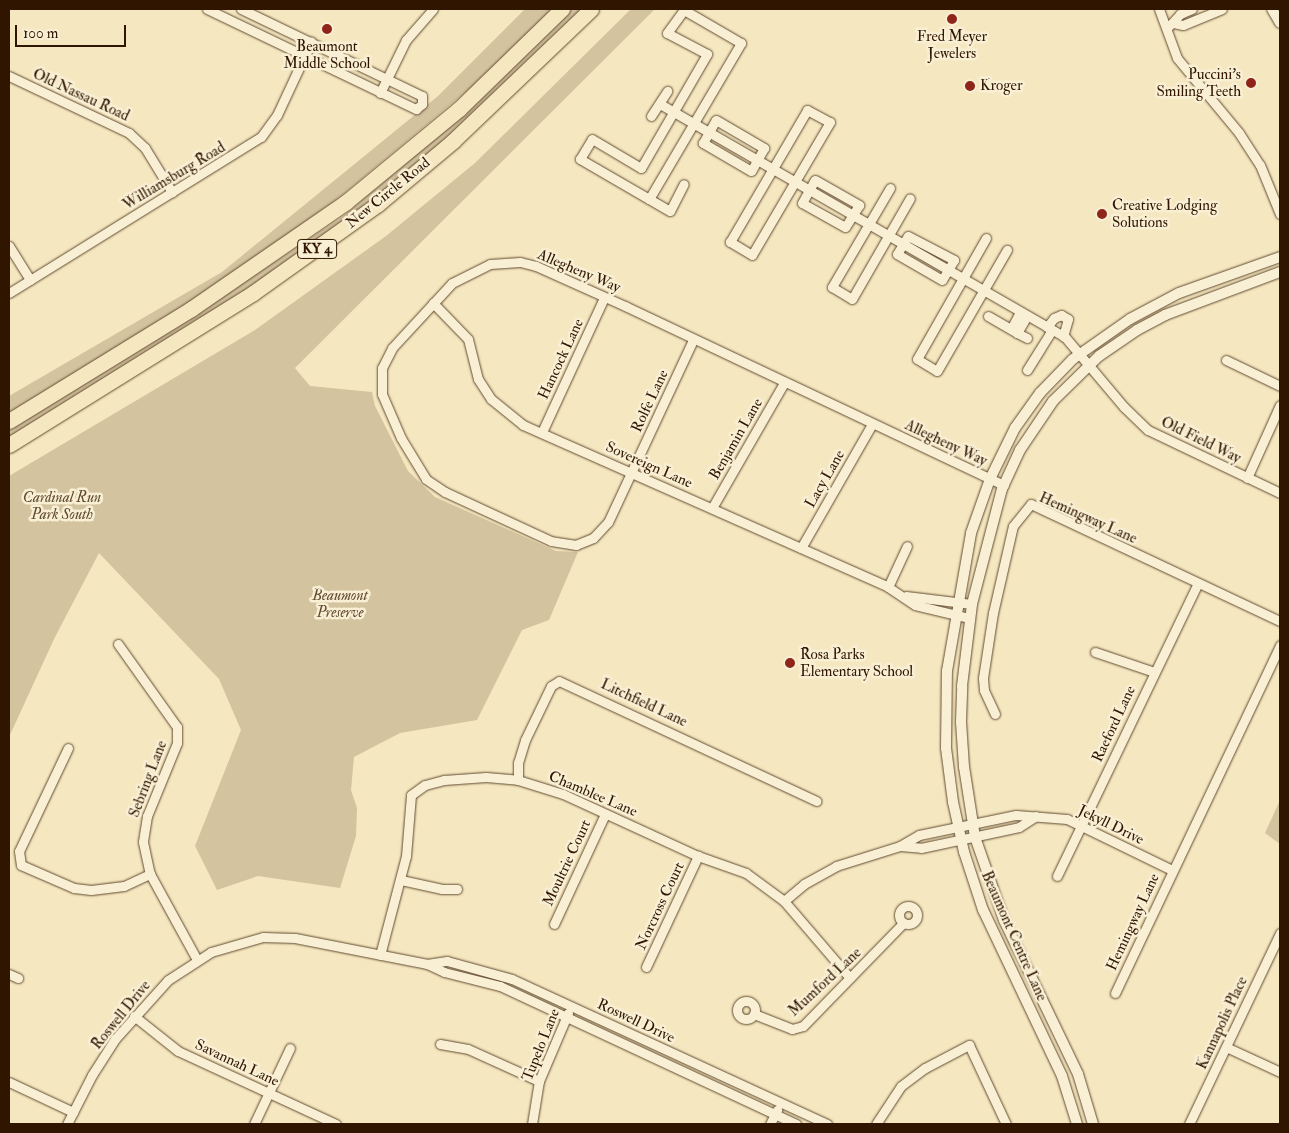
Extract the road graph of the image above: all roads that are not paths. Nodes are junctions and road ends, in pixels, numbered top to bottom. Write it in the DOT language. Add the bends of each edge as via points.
graph roads {
  1 [pos="206,9"];
  2 [pos="241,9"];
  3 [pos="433,9"];
  4 [pos="562,9"];
  5 [pos="591,9"];
  6 [pos="1159,9"];
  7 [pos="1192,9"];
  8 [pos="1222,9"];
  9 [pos="1272,9"];
  10 [pos="1280,23"];
  11 [pos="1169,25"];
  12 [pos="311,42"];
  13 [pos="305,56"];
  14 [pos="9,76"];
  15 [pos="388,78"];
  16 [pos="667,91"];
  17 [pos="380,93"];
  18 [pos="660,104"];
  19 [pos="675,113"];
  20 [pos="651,116"];
  21 [pos="694,124"];
  22 [pos="709,132"];
  23 [pos="757,160"];
  24 [pos="773,169"];
  25 [pos="795,182"];
  26 [pos="684,184"];
  27 [pos="890,188"];
  28 [pos="809,190"];
  29 [pos="172,192"];
  30 [pos="910,198"];
  31 [pos="649,200"];
  32 [pos="1280,214"];
  33 [pos="853,215"];
  34 [pos="868,224"];
  35 [pos="888,236"];
  36 [pos="986,238"];
  37 [pos="903,244"];
  38 [pos="9,246"];
  39 [pos="1007,250"];
  40 [pos="1280,257"];
  41 [pos="948,270"];
  42 [pos="1280,272"];
  43 [pos="964,279"];
  44 [pos="30,280"];
  45 [pos="983,290"];
  46 [pos="9,293"];
  47 [pos="604,298"];
  48 [pos="433,303"];
  49 [pos="1023,314"];
  50 [pos="988,316"];
  51 [pos="1049,328"];
  52 [pos="1014,331"];
  53 [pos="1063,336"];
  54 [pos="1027,338"];
  55 [pos="693,340"];
  56 [pos="1080,352"];
  57 [pos="1226,360"];
  58 [pos="1090,365"];
  59 [pos="1027,370"];
  60 [pos="784,383"];
  61 [pos="1280,386"];
  62 [pos="1280,405"];
  63 [pos="9,421"];
  64 [pos="872,424"];
  65 [pos="542,432"];
  66 [pos="9,445"];
  67 [pos="631,473"];
  68 [pos="1247,478"];
  69 [pos="990,479"];
  70 [pos="1004,485"];
  71 [pos="1280,493"];
  72 [pos="712,508"];
  73 [pos="907,546"];
  74 [pos="801,548"];
  75 [pos="1197,585"];
  76 [pos="888,587"];
  77 [pos="906,596"];
  78 [pos="956,601"];
  79 [pos="972,604"];
  80 [pos="954,615"];
  81 [pos="969,618"];
  82 [pos="1280,621"];
  83 [pos="118,644"];
  84 [pos="1280,645"];
  85 [pos="1095,652"];
  86 [pos="1154,672"];
  87 [pos="996,714"];
  88 [pos="68,748"];
  89 [pos="518,780"];
  90 [pos="816,801"];
  91 [pos="605,814"];
  92 [pos="1036,816"];
  93 [pos="972,824"];
  94 [pos="1081,825"];
  95 [pos="958,827"];
  96 [pos="975,837"];
  97 [pos="961,840"];
  98 [pos="900,846"];
  99 [pos="698,856"];
  100 [pos="1172,870"];
  101 [pos="150,874"];
  102 [pos="1056,876"];
  103 [pos="401,880"];
  104 [pos="457,889"];
  105 [pos="784,900"];
  106 [pos="904,923"];
  107 [pos="554,924"];
  108 [pos="1280,933"];
  109 [pos="380,955"];
  110 [pos="197,960"];
  111 [pos="427,964"];
  112 [pos="646,967"];
  113 [pos="9,974"];
  114 [pos="18,978"];
  115 [pos="850,978"];
  116 [pos="1115,994"];
  117 [pos="571,1006"];
  118 [pos="754,1014"];
  119 [pos="134,1016"];
  120 [pos="566,1017"];
  121 [pos="440,1044"];
  122 [pos="1226,1047"];
  123 [pos="290,1048"];
  124 [pos="1280,1072"];
  125 [pos="539,1081"];
  126 [pos="9,1082"];
  127 [pos="268,1093"];
  128 [pos="780,1103"];
  129 [pos="791,1108"];
  130 [pos="73,1112"];
  131 [pos="775,1114"];
  132 [pos="784,1122"];
  133 [pos="67,1124"];
  134 [pos="254,1124"];
  135 [pos="336,1124"];
  136 [pos="532,1124"];
  137 [pos="770,1124"];
  138 [pos="796,1124"];
  139 [pos="827,1124"];
  140 [pos="876,1124"];
  141 [pos="1008,1124"];
  142 [pos="1013,1124"];
  143 [pos="1077,1124"];
  144 [pos="1093,1124"];
  145 [pos="1189,1124"];
  1 -- 13 [label="street"];
  2 -- 12 [label="street"];
  3 -- 15 [label="street" via="406,40"];
  4 -- 63 [label="highway, New Circle Road / KY 4" via="459,109 346,202 228,285"];
  5 -- 66 [label="highway, New Circle Road / KY 4" via="459,136 378,204 253,293"];
  6 -- 11 [label="street"];
  7 -- 11 [label="street" via="1180,14"];
  8 -- 11 [label="street" via="1183,24"];
  9 -- 10 [label="street"];
  11 -- 32 [label="street" via="1177,58 1225,114 1260,165"];
  12 -- 13 [label="street, Williamsburg Road"];
  12 -- 15 [label="street"];
  13 -- 17 [label="street"];
  13 -- 29 [label="street, Williamsburg Road" via="277,114 261,137"];
  14 -- 29 [label="street, Old Nassau Road" via="133,136 145,148"];
  15 -- 17 [label="street"];
  15 -- 17 [label="street" via="422,96 422,104 416,109"];
  16 -- 18 [label="street"];
  18 -- 19 [label="street"];
  18 -- 20 [label="street"];
  19 -- 21 [label="street"];
  19 -- 21 [label="street" via="707,54 667,32 684,10 741,43"];
  19 -- 31 [label="street" via="641,168 592,139 580,159"];
  21 -- 22 [label="street"];
  21 -- 31 [label="street"];
  22 -- 23 [label="street" via="703,143 751,170"];
  22 -- 23 [label="street" via="716,120 764,148"];
  23 -- 24 [label="street"];
  24 -- 25 [label="street"];
  24 -- 25 [label="street" via="807,110 830,122"];
  24 -- 25 [label="street" via="730,242 752,256"];
  25 -- 28 [label="street"];
  26 -- 31 [label="street" via="670,211"];
  27 -- 34 [label="street"];
  28 -- 33 [label="street" via="815,180 859,205"];
  28 -- 33 [label="street" via="802,203 845,228"];
  29 -- 44 [label="street, Williamsburg Road"];
  30 -- 35 [label="street"];
  33 -- 34 [label="street"];
  34 -- 35 [label="street"];
  34 -- 35 [label="street" via="832,287 852,299"];
  35 -- 37 [label="street"];
  36 -- 43 [label="street"];
  37 -- 41 [label="street" via="908,236 954,260"];
  37 -- 41 [label="street" via="898,254 905,259 942,280"];
  38 -- 44 [label="street"];
  39 -- 45 [label="street"];
  40 -- 56 [label="street, Beaumont Centre Lane" via="1179,293 1138,314"];
  41 -- 43 [label="street, Old Field Way"];
  42 -- 58 [label="street, Beaumont Centre Lane" via="1165,315 1111,347"];
  43 -- 45 [label="street, Old Field Way"];
  43 -- 45 [label="street" via="916,359 937,371"];
  44 -- 46 [label="street, Williamsburg Road"];
  45 -- 49 [label="street, Old Field Way"];
  47 -- 48 [label="street, Allegheny Way" via="536,266 500,262 459,278"];
  47 -- 55 [label="street, Allegheny Way"];
  47 -- 65 [label="street, Hancock Lane"];
  48 -- 65 [label="street, Sovereign Lane" via="468,339 478,379 491,399 509,416"];
  48 -- 67 [label="street, Allegheny Way" via="392,348 381,380 386,408 414,463 426,479 446,492 568,545 585,542 603,530"];
  49 -- 51 [label="street, Old Field Way"];
  49 -- 52 [label="street"];
  50 -- 52 [label="street"];
  51 -- 53 [label="street, Old Field Way"];
  51 -- 53 [label="street" via="1054,318 1061,315 1068,319"];
  51 -- 59 [label="street"];
  52 -- 54 [label="street"];
  53 -- 56 [label="street, Old Field Way"];
  55 -- 60 [label="street, Allegheny Way"];
  55 -- 67 [label="street, Rolfe Lane"];
  56 -- 58 [label="street, Old Field Way"];
  56 -- 69 [label="street, Beaumont Centre Lane" via="1026,412"];
  57 -- 61 [label="street"];
  58 -- 68 [label="street, Old Field Way" via="1124,407 1148,430"];
  58 -- 70 [label="street, Beaumont Centre Lane" via="1041,417 1020,450"];
  60 -- 64 [label="street, Allegheny Way"];
  60 -- 72 [label="street, Benjamin Lane"];
  62 -- 68 [label="street"];
  64 -- 69 [label="street, Allegheny Way"];
  64 -- 74 [label="street, Lacy Lane"];
  65 -- 67 [label="street, Sovereign Lane"];
  67 -- 72 [label="street, Sovereign Lane"];
  68 -- 71 [label="street, Old Field Way"];
  69 -- 70 [label="street, Allegheny Way"];
  69 -- 78 [label="street, Beaumont Centre Lane" via="970,533"];
  70 -- 79 [label="street, Beaumont Centre Lane"];
  72 -- 74 [label="street, Sovereign Lane"];
  73 -- 76 [label="street"];
  74 -- 76 [label="street, Sovereign Lane"];
  75 -- 82 [label="street, Hemingway Lane"];
  75 -- 86 [label="street, Raeford Lane"];
  75 -- 87 [label="street, Hemingway Lane" via="1031,504 1013,526 993,613 983,678 984,690"];
  76 -- 77 [label="street, Sovereign Lane"];
  77 -- 78 [label="street, Sovereign Lane"];
  77 -- 80 [label="street, Sovereign Lane" via="916,605"];
  78 -- 79 [label="street, Sovereign Lane"];
  78 -- 80 [label="street, Beaumont Centre Lane"];
  79 -- 81 [label="street, Beaumont Centre Lane"];
  80 -- 81 [label="street, Sovereign Lane"];
  80 -- 95 [label="street, Beaumont Centre Lane" via="947,671 946,722 949,776"];
  81 -- 93 [label="street, Beaumont Centre Lane" via="961,722"];
  83 -- 101 [label="street, Sebring Lane" via="177,727 177,743 145,824 144,848"];
  84 -- 100 [label="street, Hemingway Lane"];
  85 -- 86 [label="street"];
  86 -- 94 [label="street, Raeford Lane"];
  88 -- 101 [label="street" via="19,851 21,865 74,888 91,890 124,886"];
  89 -- 90 [label="street, Litchfield Lane" via="518,763 525,740 551,686 559,681"];
  89 -- 91 [label="street, Chamblee Lane" via="563,794"];
  89 -- 103 [label="street, Chamblee Lane" via="457,778 416,790 410,799 410,826"];
  91 -- 99 [label="street, Chamblee Lane"];
  91 -- 107 [label="street, Moultrie Court"];
  92 -- 93 [label="street, Jekyll Drive" via="1016,815"];
  92 -- 94 [label="street, Jekyll Drive" via="1067,819"];
  92 -- 96 [label="street, Jekyll Drive" via="1019,827"];
  93 -- 95 [label="street, Jekyll Drive"];
  93 -- 96 [label="street, Beaumont Centre Lane"];
  94 -- 100 [label="street, Jekyll Drive"];
  94 -- 102 [label="street, Raeford Lane"];
  95 -- 97 [label="street, Beaumont Centre Lane"];
  95 -- 98 [label="street, Jekyll Drive" via="919,835"];
  96 -- 97 [label="street, Jekyll Drive"];
  96 -- 144 [label="street, Beaumont Centre Lane" via="1004,920 1078,1074"];
  97 -- 98 [label="street, Jekyll Drive" via="921,848"];
  97 -- 143 [label="street, Beaumont Centre Lane" via="983,910 1062,1076"];
  98 -- 105 [label="street, Jekyll Drive" via="836,866"];
  99 -- 105 [label="street, Chamblee Lane" via="746,874"];
  99 -- 112 [label="street, Norcross Court"];
  100 -- 116 [label="street, Hemingway Lane"];
  101 -- 110 [label="street, Sebring Lane"];
  103 -- 104 [label="street"];
  103 -- 109 [label="street, Chamblee Lane"];
  105 -- 115 [label="street, Chamblee Lane"];
  106 -- 115 [label="street, Mumford Lane"];
  108 -- 122 [label="street, Kannapolis Place"];
  109 -- 110 [label="street, Roswell Drive" via="295,938 263,937 233,944"];
  109 -- 111 [label="street, Roswell Drive"];
  110 -- 119 [label="street, Roswell Drive" via="168,980"];
  111 -- 117 [label="street, Roswell Drive" via="447,961 487,970"];
  111 -- 120 [label="street, Roswell Drive" via="444,972 500,986"];
  113 -- 114 [label="street"];
  115 -- 118 [label="street, Mumford Lane" via="800,1028 788,1028"];
  117 -- 120 [label="street, Tupelo Lane"];
  117 -- 128 [label="street, Roswell Drive"];
  119 -- 127 [label="street, Savannah Lane" via="178,1051"];
  119 -- 130 [label="street, Roswell Drive" via="92,1074"];
  120 -- 125 [label="street, Tupelo Lane"];
  120 -- 131 [label="street, Roswell Drive"];
  121 -- 125 [label="street" via="468,1049"];
  122 -- 124 [label="street"];
  122 -- 145 [label="street, Kannapolis Place"];
  123 -- 127 [label="street"];
  125 -- 136 [label="street, Tupelo Lane"];
  126 -- 130 [label="street"];
  127 -- 134 [label="street"];
  127 -- 135 [label="street, Savannah Lane"];
  128 -- 129 [label="street, Roswell Drive"];
  128 -- 131 [label="street"];
  129 -- 132 [label="street"];
  129 -- 139 [label="street, Roswell Drive"];
  130 -- 133 [label="street, Roswell Drive"];
  131 -- 132 [label="street, Roswell Drive"];
  131 -- 137 [label="street"];
  132 -- 138 [label="street, Roswell Drive"];
  140 -- 141 [label="street" via="901,1086 925,1068 969,1045"];
  141 -- 142 [label="street"];
}
